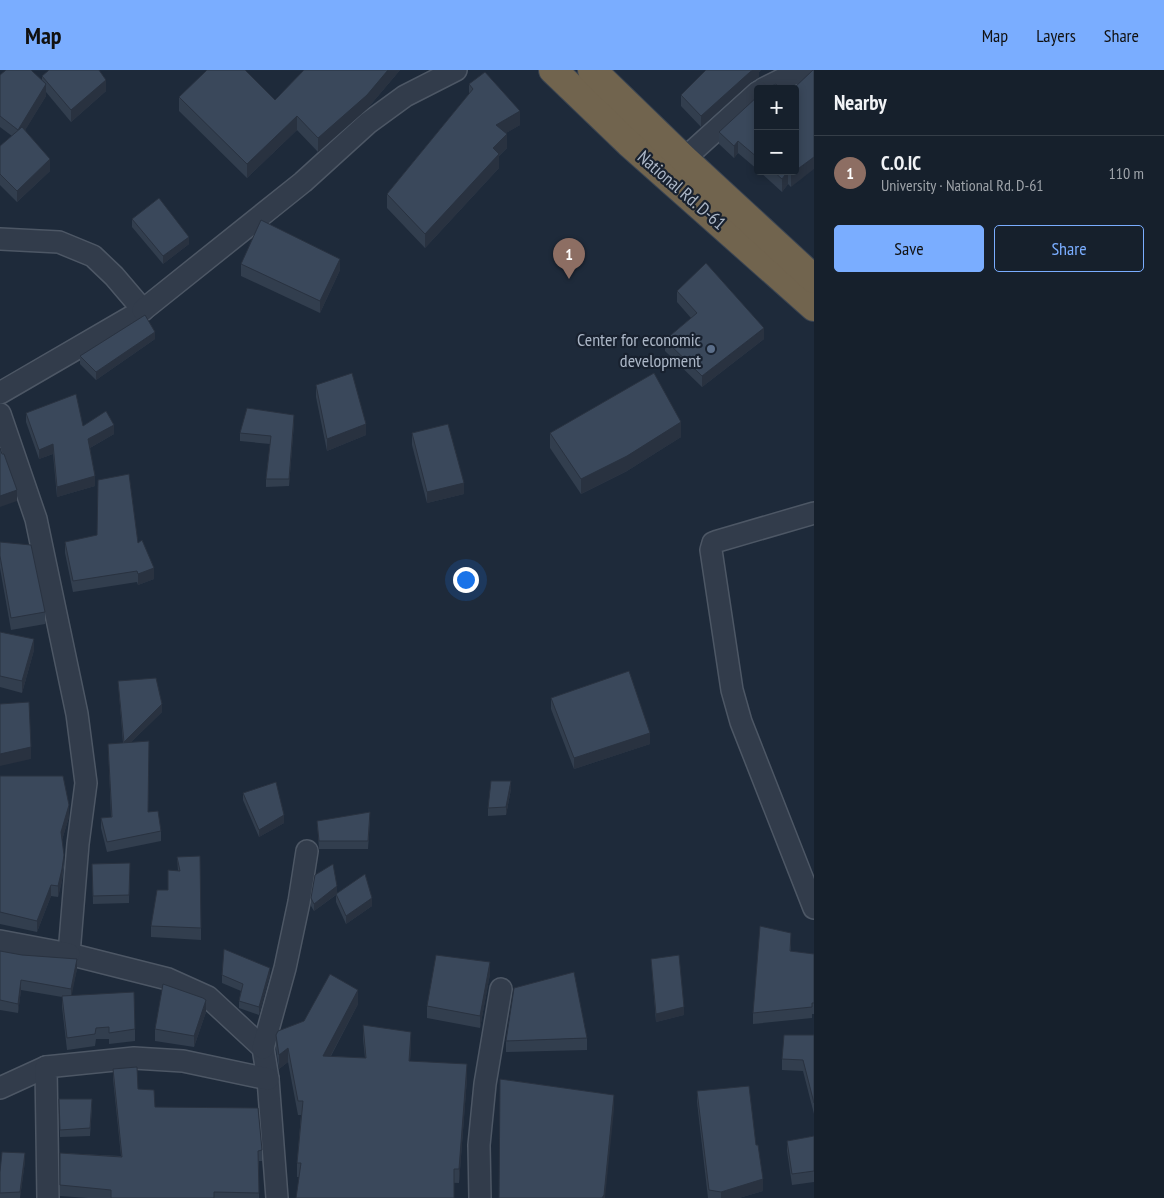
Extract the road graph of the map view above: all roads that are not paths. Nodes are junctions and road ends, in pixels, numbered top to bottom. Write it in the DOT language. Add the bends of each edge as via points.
graph roads {
  1 [pos="456,70"];
  2 [pos="553,70"];
  3 [pos="592,70"];
  4 [pos="809,70"];
  5 [pos="771,85"];
  6 [pos="754,96"];
  7 [pos="684,159"];
  8 [pos="0,239"];
  9 [pos="814,279"];
  10 [pos="814,307"];
  11 [pos="143,310"];
  12 [pos="0,393"];
  13 [pos="0,414"];
  14 [pos="814,513"];
  15 [pos="307,851"];
  16 [pos="814,908"];
  17 [pos="0,942"];
  18 [pos="69,954"];
  19 [pos="501,989"];
  20 [pos="263,1048"];
  21 [pos="46,1067"];
  22 [pos="268,1079"];
  23 [pos="0,1088"];
  24 [pos="48,1198"];
  25 [pos="277,1198"];
  26 [pos="480,1198"];
  1 -- 11 [label="street" via="405,96 368,123 303,182"];
  2 -- 10 [label="highway, National Rd. D-61" via="629,143"];
  3 -- 7 [label="highway, National Rd. D-61"];
  4 -- 5 [label="street"];
  6 -- 7 [label="street"];
  7 -- 9 [label="highway, National Rd. D-61"];
  8 -- 11 [label="street" via="59,242 93,256"];
  11 -- 12 [label="street"];
  13 -- 18 [label="street" via="36,519 77,714 86,783"];
  14 -- 16 [label="street" via="718,541 710,550 734,698"];
  15 -- 20 [label="street" via="285,968"];
  17 -- 18 [label="street"];
  18 -- 20 [label="street" via="168,979 208,997"];
  19 -- 26 [label="street" via="485,1084 479,1145"];
  20 -- 22 [label="street"];
  21 -- 22 [label="street" via="134,1058 183,1061"];
  21 -- 23 [label="street"];
  21 -- 24 [label="street"];
  22 -- 25 [label="street"];
}
